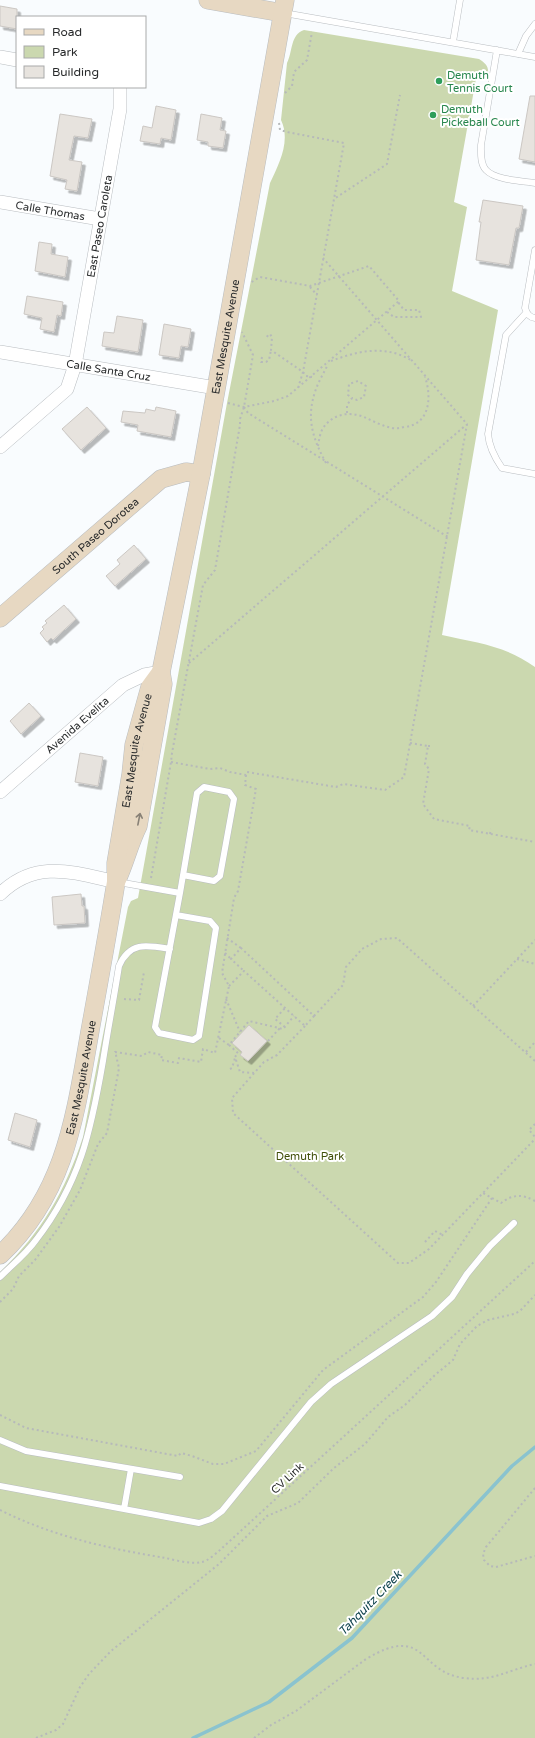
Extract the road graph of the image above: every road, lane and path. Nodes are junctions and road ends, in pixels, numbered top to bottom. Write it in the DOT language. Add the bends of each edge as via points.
graph roads {
  1 [pos="208,0"];
  2 [pos="460,0"];
  3 [pos="256,4"];
  4 [pos="284,7"];
  5 [pos="535,24"];
  6 [pos="312,32"];
  7 [pos="453,42"];
  8 [pos="497,50"];
  9 [pos="518,54"];
  10 [pos="0,57"];
  11 [pos="535,57"];
  12 [pos="16,60"];
  13 [pos="120,88"];
  14 [pos="284,94"];
  15 [pos="400,95"];
  16 [pos="279,119"];
  17 [pos="535,183"];
  18 [pos="334,199"];
  19 [pos="0,202"];
  20 [pos="100,219"];
  21 [pos="535,250"];
  22 [pos="323,258"];
  23 [pos="339,276"];
  24 [pos="319,283"];
  25 [pos="250,284"];
  26 [pos="310,286"];
  27 [pos="317,295"];
  28 [pos="398,302"];
  29 [pos="387,312"];
  30 [pos="526,313"];
  31 [pos="535,318"];
  32 [pos="377,320"];
  33 [pos="241,331"];
  34 [pos="267,337"];
  35 [pos="271,350"];
  36 [pos="0,352"];
  37 [pos="262,357"];
  38 [pos="412,360"];
  39 [pos="329,362"];
  40 [pos="76,365"];
  41 [pos="303,372"];
  42 [pos="425,375"];
  43 [pos="312,377"];
  44 [pos="298,388"];
  45 [pos="220,395"];
  46 [pos="352,398"];
  47 [pos="244,407"];
  48 [pos="347,413"];
  49 [pos="467,424"];
  50 [pos="0,447"];
  51 [pos="317,447"];
  52 [pos="327,463"];
  53 [pos="201,474"];
  54 [pos="535,474"];
  55 [pos="382,497"];
  56 [pos="448,537"];
  57 [pos="0,618"];
  58 [pos="188,663"];
  59 [pos="161,672"];
  60 [pos="410,743"];
  61 [pos="428,746"];
  62 [pos="432,746"];
  63 [pos="171,762"];
  64 [pos="0,792"];
  65 [pos="491,829"];
  66 [pos="490,834"];
  67 [pos="535,842"];
  68 [pos="183,875"];
  69 [pos="156,880"];
  70 [pos="116,882"];
  71 [pos="180,893"];
  72 [pos="0,894"];
  73 [pos="176,915"];
  74 [pos="227,938"];
  75 [pos="535,940"];
  76 [pos="241,948"];
  77 [pos="170,949"];
  78 [pos="225,953"];
  79 [pos="231,959"];
  80 [pos="517,959"];
  81 [pos="535,964"];
  82 [pos="244,971"];
  83 [pos="144,972"];
  84 [pos="229,986"];
  85 [pos="226,999"];
  86 [pos="123,1006"];
  87 [pos="473,1006"];
  88 [pos="285,1008"];
  89 [pos="294,1016"];
  90 [pos="314,1016"];
  91 [pos="305,1026"];
  92 [pos="280,1028"];
  93 [pos="284,1028"];
  94 [pos="240,1032"];
  95 [pos="219,1037"];
  96 [pos="268,1041"];
  97 [pos="535,1042"];
  98 [pos="116,1044"];
  99 [pos="228,1045"];
  100 [pos="115,1052"];
  101 [pos="526,1052"];
  102 [pos="235,1057"];
  103 [pos="535,1061"];
  104 [pos="234,1072"];
  105 [pos="254,1073"];
  106 [pos="535,1124"];
  107 [pos="535,1138"];
  108 [pos="483,1194"];
  109 [pos="492,1198"];
  110 [pos="535,1201"];
  111 [pos="514,1223"];
  112 [pos="443,1235"];
  113 [pos="425,1242"];
  114 [pos="0,1255"];
  115 [pos="535,1261"];
  116 [pos="0,1277"];
  117 [pos="535,1296"];
  118 [pos="0,1415"];
  119 [pos="0,1440"];
  120 [pos="131,1469"];
  121 [pos="180,1478"];
  122 [pos="0,1486"];
  123 [pos="535,1488"];
  124 [pos="124,1509"];
  125 [pos="0,1510"];
  126 [pos="535,1556"];
  127 [pos="535,1664"];
  128 [pos="36,1738"];
  129 [pos="254,1738"];
  1 -- 3 [label="street"];
  2 -- 7 [label="lane"];
  3 -- 4 [label="street"];
  4 -- 7 [label="lane"];
  4 -- 45 [label="street, East Mesquite Avenue"];
  5 -- 9 [label="lane"];
  6 -- 14 [label="path" via="307,60 294,72 292,86"];
  7 -- 8 [label="lane"];
  8 -- 9 [label="lane"];
  8 -- 17 [label="lane" via="482,145 485,170 494,176"];
  9 -- 11 [label="lane"];
  10 -- 12 [label="street"];
  13 -- 20 [label="street, East Paseo Caroleta" via="120,109"];
  15 -- 18 [label="path" via="387,164"];
  16 -- 18 [label="path" via="280,130 344,143"];
  18 -- 22 [label="path"];
  19 -- 20 [label="street, Calle Thomas"];
  20 -- 40 [label="street, East Paseo Caroleta"];
  21 -- 30 [label="lane"];
  22 -- 23 [label="path"];
  22 -- 24 [label="path"];
  23 -- 24 [label="path"];
  23 -- 28 [label="path" via="369,266"];
  23 -- 32 [label="path"];
  24 -- 26 [label="path"];
  24 -- 27 [label="path"];
  25 -- 26 [label="path" via="260,277"];
  26 -- 27 [label="path"];
  27 -- 41 [label="path"];
  28 -- 29 [label="path"];
  28 -- 29 [label="path" via="404,310 419,310 421,317 394,316"];
  29 -- 32 [label="path"];
  30 -- 31 [label="lane" via="530,318"];
  30 -- 54 [label="lane" via="506,335 488,434 502,468"];
  32 -- 38 [label="path"];
  32 -- 39 [label="path"];
  33 -- 47 [label="path" via="253,355"];
  34 -- 35 [label="path" via="270,334 272,337"];
  35 -- 37 [label="path" via="269,360 261,362"];
  35 -- 41 [label="path"];
  36 -- 40 [label="street, Calle Santa Cruz"];
  38 -- 39 [label="path" via="391,352 371,350 353,353"];
  38 -- 42 [label="path"];
  39 -- 43 [label="path"];
  39 -- 51 [label="path" via="315,391 310,411"];
  40 -- 45 [label="street, Calle Santa Cruz"];
  40 -- 50 [label="street, East Paseo Caroleta" via="67,389"];
  41 -- 43 [label="path" via="306,376"];
  41 -- 44 [label="path"];
  42 -- 48 [label="path" via="430,390 428,408 420,421 410,427 394,428"];
  42 -- 49 [label="path"];
  43 -- 44 [label="path"];
  44 -- 47 [label="path" via="288,396 274,401"];
  45 -- 47 [label="path"];
  45 -- 53 [label="street, East Mesquite Avenue"];
  46 -- 46 [label="path" via="348,395 349,384 358,381 366,386 364,397 358,400"];
  46 -- 48 [label="path" via="347,405"];
  47 -- 52 [label="path" via="248,413"];
  47 -- 58 [label="path" via="215,570 203,585"];
  48 -- 51 [label="path" via="333,418 322,429"];
  49 -- 55 [label="path"];
  49 -- 56 [label="path"];
  51 -- 52 [label="path"];
  52 -- 55 [label="path"];
  53 -- 57 [label="street, South Paseo Dorotea" via="186,472 162,479"];
  53 -- 59 [label="street, East Mesquite Avenue"];
  55 -- 56 [label="path"];
  55 -- 58 [label="path"];
  56 -- 60 [label="path"];
  58 -- 63 [label="path"];
  59 -- 64 [label="street, Avenida Evelita" via="144,675 123,685"];
  59 -- 70 [label="street, East Mesquite Avenue" via="163,684 138,826"];
  60 -- 61 [label="path"];
  60 -- 63 [label="path" via="404,777 385,790 343,784 336,786 247,772 246,775 220,768 210,769"];
  61 -- 62 [label="path"];
  61 -- 66 [label="path" via="425,764 429,769 423,804 434,819 470,826 469,830"];
  63 -- 69 [label="path" via="151,879"];
  65 -- 66 [label="path"];
  66 -- 67 [label="path"];
  68 -- 68 [label="lane" via="197,793 204,787 229,792 234,799 220,876 214,881"];
  68 -- 71 [label="lane"];
  70 -- 71 [label="lane"];
  70 -- 72 [label="street" via="54,870 26,876 8,886"];
  70 -- 114 [label="street, East Mesquite Avenue" via="74,1121 66,1149 48,1192 34,1215 13,1243"];
  71 -- 73 [label="lane"];
  73 -- 77 [label="lane"];
  73 -- 77 [label="lane" via="210,921 216,928 199,1036 193,1040 159,1033 156,1027"];
  74 -- 76 [label="path"];
  75 -- 80 [label="path"];
  76 -- 79 [label="path"];
  76 -- 90 [label="path"];
  77 -- 116 [label="lane" via="143,945 131,950 122,960 94,1114 76,1173 36,1240"];
  78 -- 79 [label="path"];
  79 -- 82 [label="path"];
  80 -- 81 [label="path"];
  80 -- 87 [label="path"];
  82 -- 84 [label="path"];
  82 -- 88 [label="path"];
  83 -- 86 [label="path" via="139,1000 124,998"];
  85 -- 94 [label="path"];
  87 -- 90 [label="path" via="397,938 381,939 362,949 346,967 343,984"];
  87 -- 101 [label="path"];
  88 -- 89 [label="path"];
  88 -- 93 [label="path" via="275,1019"];
  89 -- 91 [label="path"];
  89 -- 93 [label="path"];
  90 -- 91 [label="path"];
  91 -- 105 [label="path" via="277,1056 264,1062"];
  92 -- 93 [label="path"];
  92 -- 94 [label="path" via="250,1021"];
  92 -- 96 [label="path"];
  94 -- 99 [label="path"];
  95 -- 99 [label="path"];
  97 -- 101 [label="path"];
  98 -- 100 [label="path"];
  99 -- 102 [label="path" via="238,1053"];
  101 -- 103 [label="path"];
  102 -- 104 [label="path" via="231,1069"];
  102 -- 105 [label="path" via="240,1072"];
  105 -- 112 [label="path" via="232,1098 233,1113 398,1263 409,1263"];
  106 -- 107 [label="path" via="529,1130"];
  107 -- 108 [label="path"];
  108 -- 109 [label="path"];
  108 -- 112 [label="path"];
  109 -- 110 [label="path" via="501,1203 516,1195"];
  109 -- 118 [label="path" via="436,1282 423,1297 323,1370 256,1451 224,1464 213,1464 181,1453 178,1456 26,1428"];
  111 -- 124 [label="lane" via="490,1246 452,1297 432,1316 331,1384 311,1402 222,1511 200,1523"];
  112 -- 113 [label="path" via="435,1231"];
  115 -- 125 [label="path, CV Link" via="220,1550 203,1562 186,1562 84,1542"];
  117 -- 128 [label="path" via="514,1314 488,1320 477,1326 460,1344 453,1360 405,1405 388,1417 365,1444 334,1468 298,1503 267,1516 219,1564 111,1651 80,1687 63,1724 56,1730"];
  119 -- 120 [label="lane" via="26,1450"];
  120 -- 121 [label="lane"];
  120 -- 124 [label="lane"];
  122 -- 124 [label="lane"];
  123 -- 126 [label="path" via="483,1554 484,1560 490,1566 496,1567"];
  127 -- 129 [label="path" via="476,1680 448,1674 412,1647 392,1647 366,1659 296,1711"];
}
